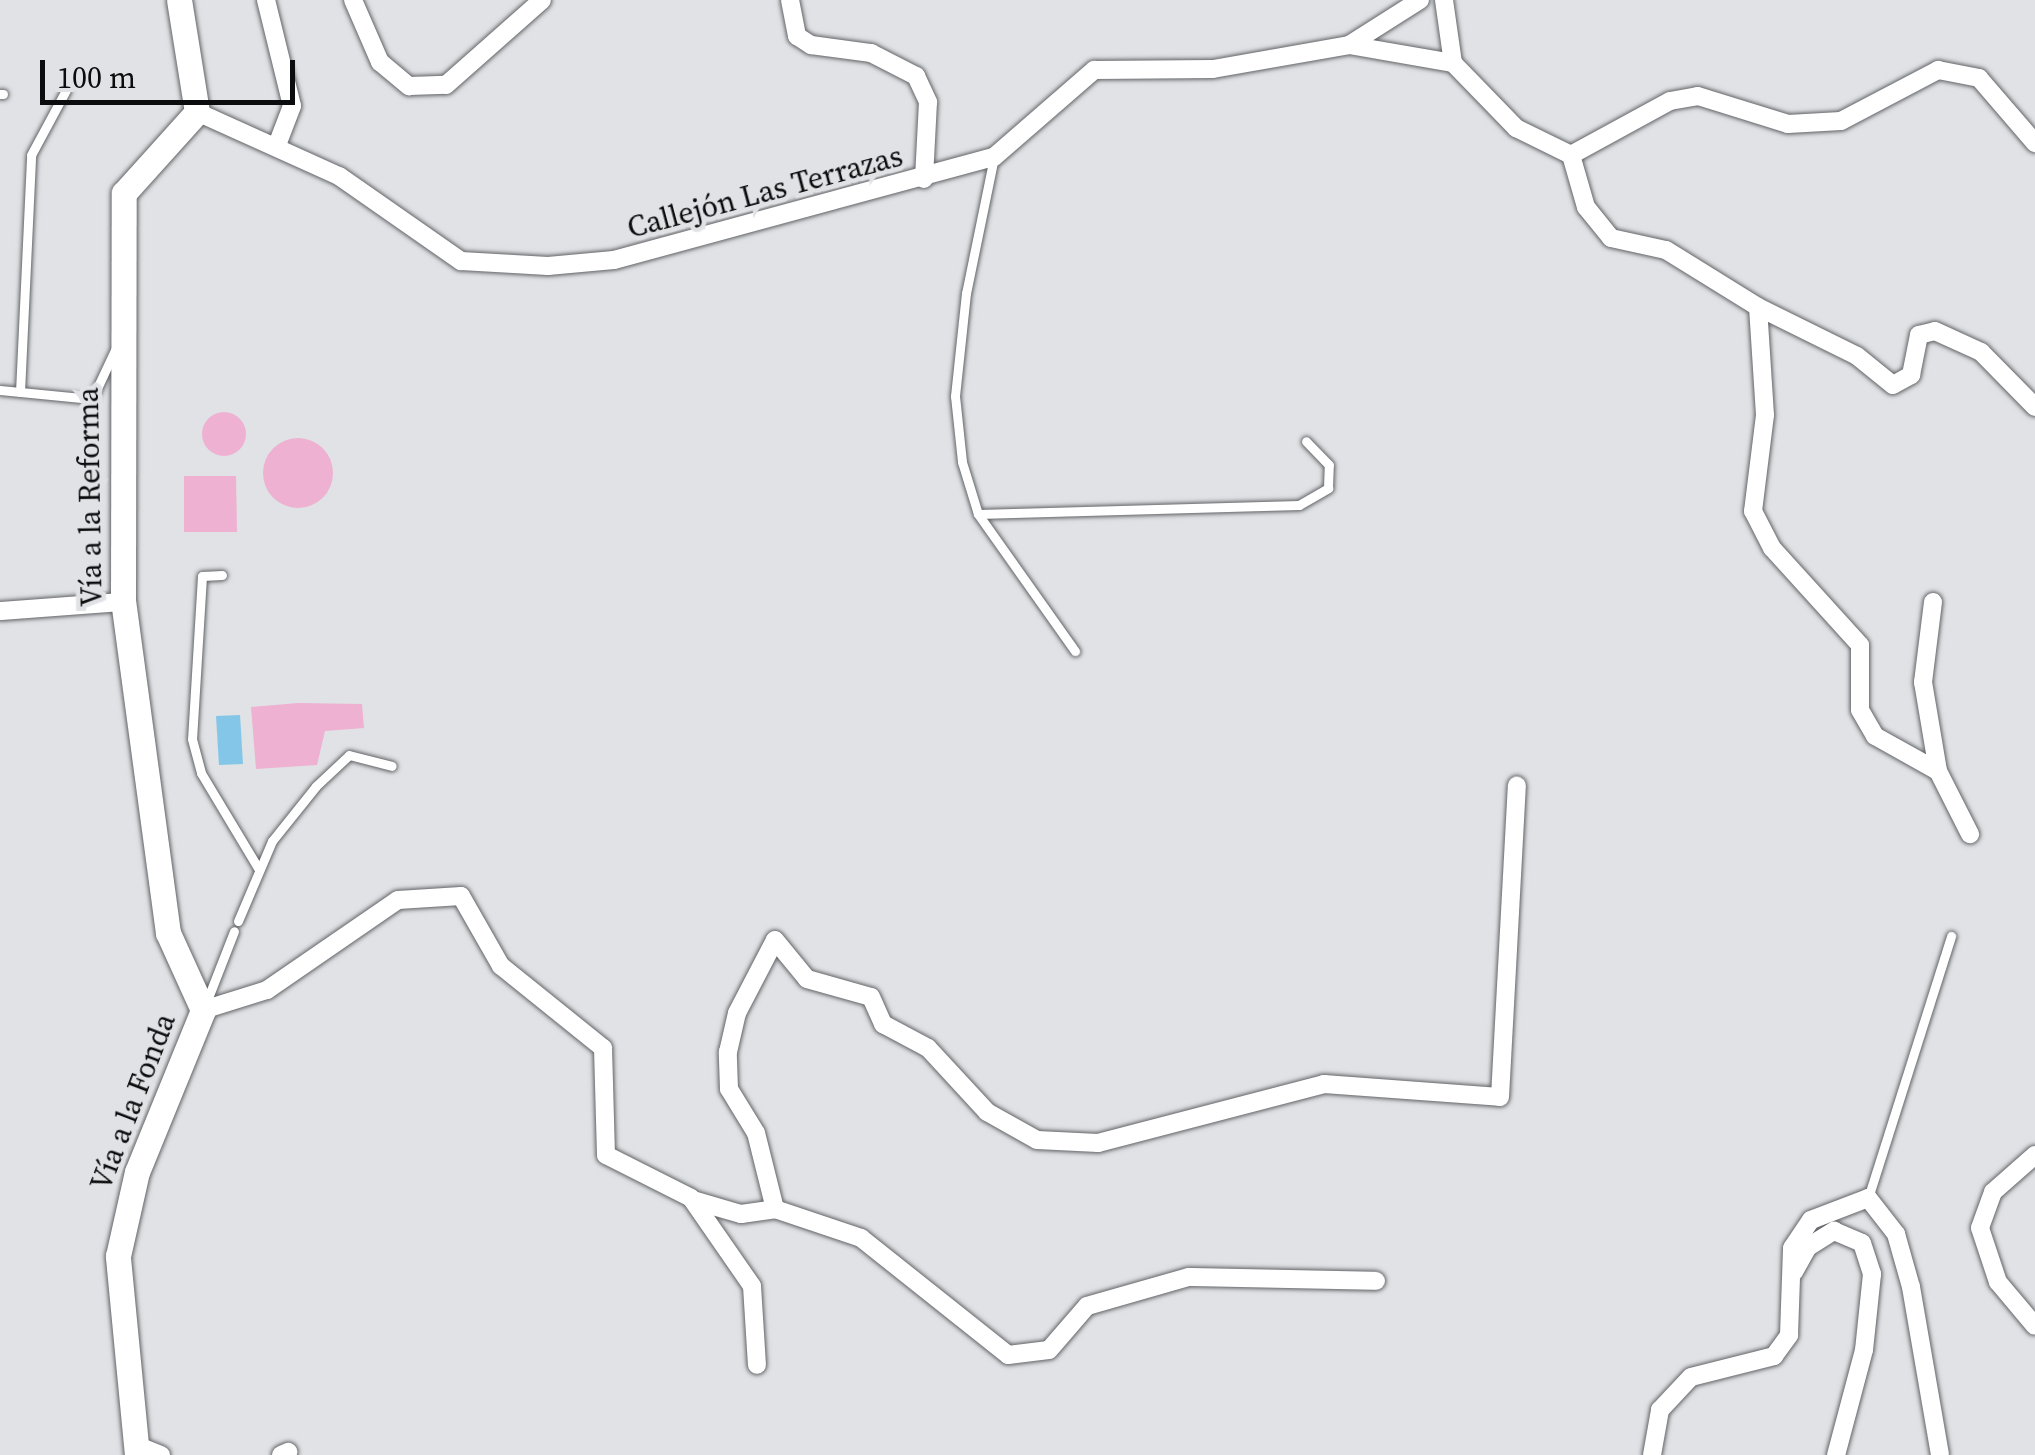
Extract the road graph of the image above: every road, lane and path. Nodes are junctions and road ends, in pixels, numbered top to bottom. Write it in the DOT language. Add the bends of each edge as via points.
graph roads {
  1 [pos="178,0"];
  2 [pos="266,0"];
  3 [pos="353,0"];
  4 [pos="542,0"];
  5 [pos="790,0"];
  6 [pos="1420,0"];
  7 [pos="1444,0"];
  8 [pos="1349,45"];
  9 [pos="1454,63"];
  10 [pos="66,90"];
  11 [pos="197,112"];
  12 [pos="2035,144"];
  13 [pos="277,145"];
  14 [pos="1572,155"];
  15 [pos="994,157"];
  16 [pos="924,179"];
  17 [pos="1758,307"];
  18 [pos="119,344"];
  19 [pos="0,390"];
  20 [pos="20,392"];
  21 [pos="2035,408"];
  22 [pos="1306,441"];
  23 [pos="978,514"];
  24 [pos="222,574"];
  25 [pos="123,602"];
  26 [pos="1933,602"];
  27 [pos="0,611"];
  28 [pos="1075,651"];
  29 [pos="392,766"];
  30 [pos="1938,770"];
  31 [pos="1516,785"];
  32 [pos="1970,834"];
  33 [pos="258,868"];
  34 [pos="1951,936"];
  35 [pos="203,1010"];
  36 [pos="2035,1155"];
  37 [pos="691,1198"];
  38 [pos="1868,1198"];
  39 [pos="776,1210"];
  40 [pos="1792,1277"];
  41 [pos="1376,1280"];
  42 [pos="2035,1326"];
  43 [pos="757,1365"];
  44 [pos="137,1450"];
  45 [pos="161,1455"];
  46 [pos="1652,1455"];
  47 [pos="1836,1455"];
  48 [pos="1940,1455"];
  1 -- 11 [label="street"];
  2 -- 13 [label="street" via="292,106"];
  3 -- 4 [label="street" via="380,62 409,86 446,85"];
  5 -- 16 [label="street" via="798,36 811,44 871,53 916,76 928,102"];
  6 -- 8 [label="street"];
  7 -- 9 [label="street"];
  8 -- 9 [label="street"];
  8 -- 15 [label="street, Callejón Las Terrazas" via="1214,69 1094,70"];
  9 -- 14 [label="street" via="1516,128"];
  10 -- 20 [label="lane" via="31,156"];
  11 -- 13 [label="street, Callejón Las Terrazas"];
  11 -- 18 [label="street, Vía a la Reforma" via="124,193"];
  12 -- 14 [label="street" via="1979,78 1938,70 1841,121 1788,124 1698,96 1670,101"];
  13 -- 16 [label="street, Callejón Las Terrazas" via="339,176 434,248 500,265 614,260"];
  14 -- 17 [label="street" via="1586,207 1611,238 1666,250"];
  15 -- 16 [label="street, Callejón Las Terrazas"];
  15 -- 23 [label="lane" via="956,396"];
  17 -- 21 [label="street" via="1858,356 1893,385 1910,375 1919,334 1935,331 1981,352"];
  17 -- 30 [label="street" via="1765,415 1753,511 1772,548 1860,645 1860,710 1874,736"];
  18 -- 20 [label="lane" via="92,398"];
  18 -- 25 [label="street, Vía a la Reforma"];
  19 -- 20 [label="lane"];
  22 -- 23 [label="lane" via="1329,465 1328,488 1299,505"];
  23 -- 28 [label="lane"];
  24 -- 33 [label="lane" via="202,576 192,739 208,788"];
  25 -- 27 [label="street"];
  25 -- 35 [label="street, Vía a la Reforma" via="168,933"];
  26 -- 30 [label="street" via="1923,682"];
  29 -- 33 [label="lane" via="349,755"];
  30 -- 32 [label="street"];
  31 -- 39 [label="street" via="1500,1097 1324,1084 1098,1143 1037,1140 987,1112 928,1048 882,1024 871,997 807,979 774,940 736,1013 728,1089 756,1133"];
  33 -- 35 [label="lane"];
  34 -- 38 [label="lane"];
  35 -- 37 [label="street" via="268,990 398,900 461,896 501,966 603,1048 614,1166"];
  35 -- 44 [label="street, Vía a la Fonda" via="137,1172 120,1241"];
  36 -- 42 [label="street" via="1993,1192 1980,1228 1998,1282"];
  37 -- 39 [label="street" via="710,1210"];
  37 -- 43 [label="street" via="752,1286"];
  38 -- 40 [label="street" via="1811,1220 1792,1248"];
  38 -- 48 [label="street" via="1896,1234 1912,1287"];
  39 -- 41 [label="street" via="861,1238 1008,1355 1049,1350 1088,1306 1189,1277"];
  40 -- 46 [label="street" via="1788,1335 1774,1356 1691,1377 1660,1410"];
  40 -- 47 [label="street" via="1808,1247 1834,1231 1862,1243 1872,1274 1864,1350"];
  44 -- 45 [label="street"];
}
